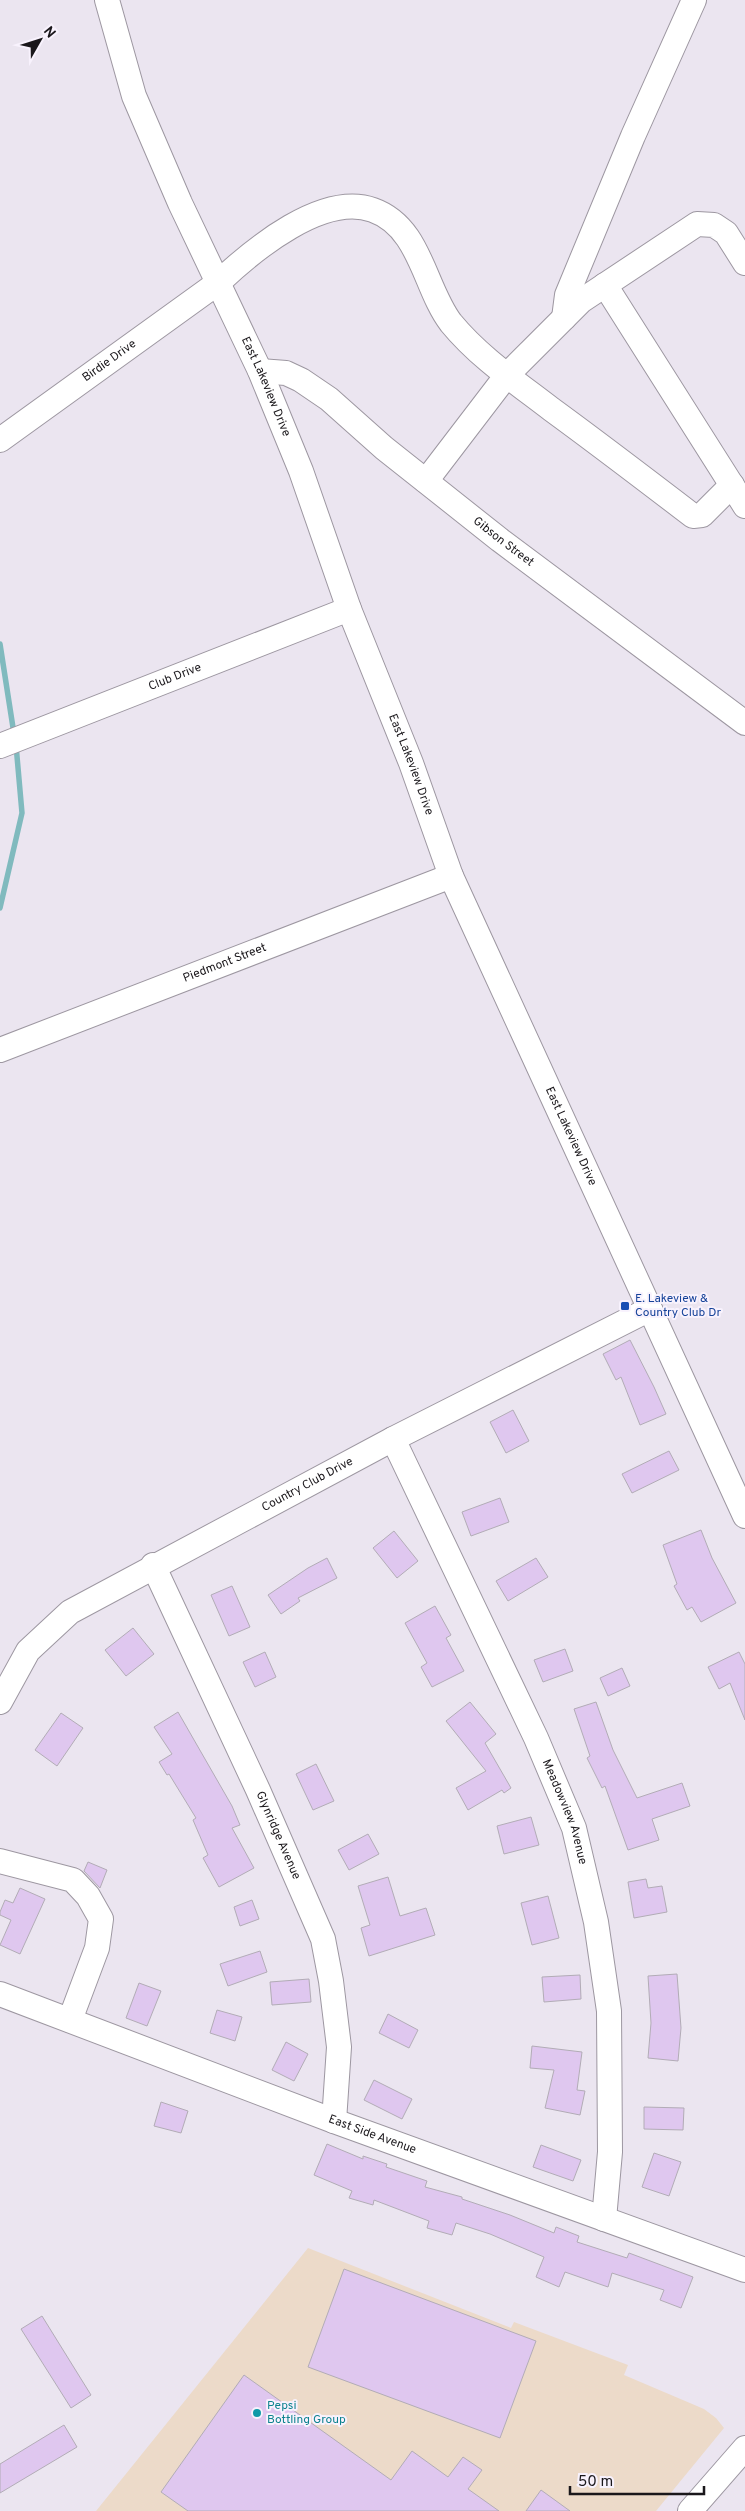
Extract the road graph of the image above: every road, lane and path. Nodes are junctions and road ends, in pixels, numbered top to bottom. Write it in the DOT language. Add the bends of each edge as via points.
graph roads {
  1 [pos="107,0"];
  2 [pos="694,0"];
  3 [pos="745,263"];
  4 [pos="219,282"];
  5 [pos="605,285"];
  6 [pos="564,318"];
  7 [pos="260,371"];
  8 [pos="507,375"];
  9 [pos="0,440"];
  10 [pos="426,481"];
  11 [pos="732,485"];
  12 [pos="745,506"];
  13 [pos="349,609"];
  14 [pos="745,723"];
  15 [pos="0,746"];
  16 [pos="451,876"];
  17 [pos="0,1050"];
  18 [pos="650,1309"];
  19 [pos="393,1439"];
  20 [pos="745,1516"];
  21 [pos="153,1566"];
  22 [pos="0,1702"];
  23 [pos="0,1861"];
  24 [pos="0,1994"];
  25 [pos="70,2020"];
  26 [pos="334,2121"];
  27 [pos="604,2219"];
  28 [pos="745,2270"];
  29 [pos="745,2448"];
  30 [pos="708,2502"];
  31 [pos="690,2511"];
  1 -- 4 [label="street, East Lakeview Drive" via="134,96 172,186"];
  2 -- 6 [label="street" via="567,295"];
  3 -- 5 [label="street" via="726,233 714,225 697,224"];
  4 -- 7 [label="street, East Lakeview Drive"];
  4 -- 8 [label="street, Birdie Drive" via="248,255 298,223 342,206 375,210 395,223 414,248 444,314 490,363"];
  4 -- 9 [label="street, Birdie Drive"];
  5 -- 6 [label="street" via="581,301"];
  5 -- 11 [label="street"];
  6 -- 8 [label="street"];
  7 -- 10 [label="street, Gibson Street" via="286,373 302,380"];
  7 -- 13 [label="street, East Lakeview Drive" via="301,470"];
  8 -- 10 [label="street"];
  8 -- 11 [label="street, Birdie Drive" via="693,516 702,515"];
  10 -- 14 [label="street, Gibson Street"];
  11 -- 12 [label="street"];
  13 -- 15 [label="street, Club Drive"];
  13 -- 16 [label="street, East Lakeview Drive" via="411,764"];
  16 -- 17 [label="street, Piedmont Street"];
  16 -- 18 [label="street, East Lakeview Drive"];
  18 -- 19 [label="street, Country Club Drive"];
  18 -- 20 [label="street, East Lakeview Drive"];
  19 -- 21 [label="street, Country Club Drive"];
  19 -- 27 [label="street, Meadowview Avenue" via="536,1738 574,1828 596,1922 608,2011 610,2152"];
  21 -- 22 [label="street, Country Club Drive" via="70,1612 28,1651"];
  21 -- 26 [label="street, Glynridge Avenue" via="258,1790 323,1939 339,2047"];
  23 -- 25 [label="street" via="73,1880 88,1896 100,1918 98,1948"];
  24 -- 25 [label="street, East Side Avenue"];
  25 -- 26 [label="street, East Side Avenue"];
  26 -- 27 [label="street, East Side Avenue"];
  27 -- 28 [label="street, East Side Avenue"];
  29 -- 30 [label="street"];
  30 -- 31 [label="street"];
}
